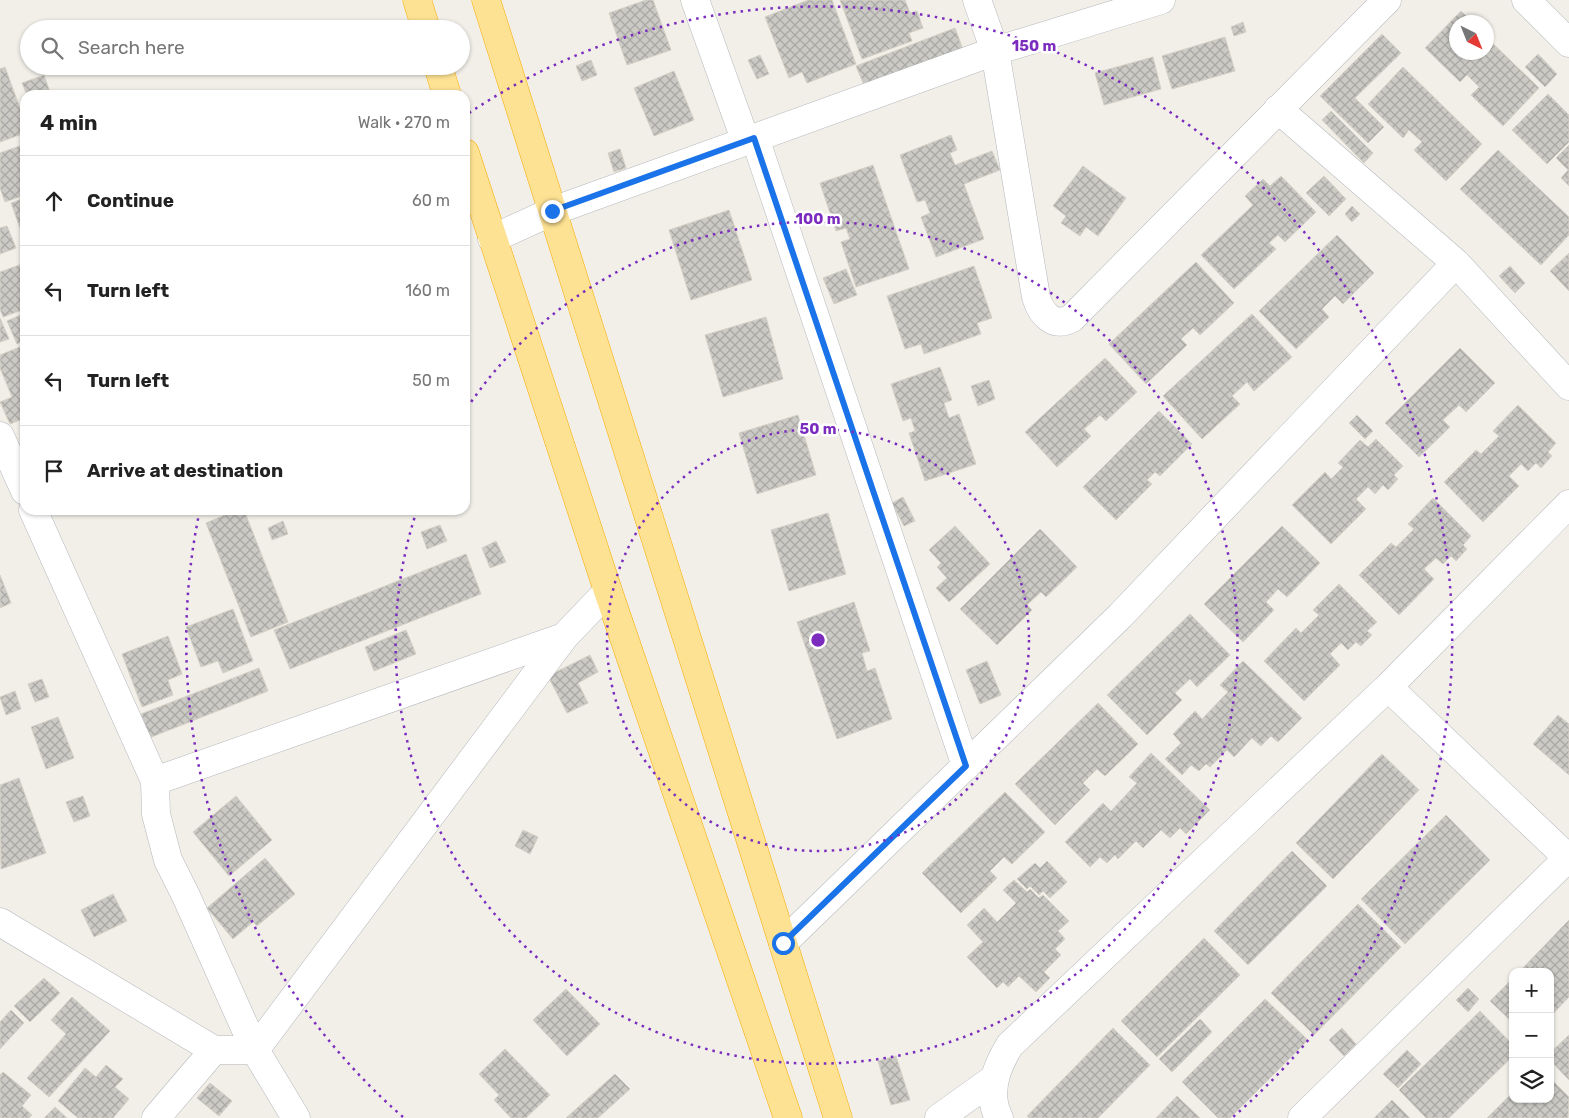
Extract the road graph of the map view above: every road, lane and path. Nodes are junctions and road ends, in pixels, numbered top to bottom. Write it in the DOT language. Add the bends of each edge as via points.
graph roads {
  1 [pos="417,0"];
  2 [pos="486,0"];
  3 [pos="695,0"];
  4 [pos="977,0"];
  5 [pos="1161,0"];
  6 [pos="1387,0"];
  7 [pos="1526,0"];
  8 [pos="423,20"];
  9 [pos="1569,42"];
  10 [pos="995,51"];
  11 [pos="441,75"];
  12 [pos="445,90"];
  13 [pos="1278,109"];
  14 [pos="750,140"];
  15 [pos="470,169"];
  16 [pos="552,211"];
  17 [pos="492,239"];
  18 [pos="1456,263"];
  19 [pos="1569,386"];
  20 [pos="0,436"];
  21 [pos="20,480"];
  22 [pos="1569,504"];
  23 [pos="35,515"];
  24 [pos="608,592"];
  25 [pos="564,637"];
  26 [pos="1388,687"];
  27 [pos="966,766"];
  28 [pos="154,781"];
  29 [pos="1569,858"];
  30 [pos="1,924"];
  31 [pos="783,943"];
  32 [pos="214,1050"];
  33 [pos="256,1050"];
  34 [pos="995,1078"];
  35 [pos="156,1118"];
  36 [pos="296,1118"];
  37 [pos="788,1118"];
  38 [pos="838,1118"];
  39 [pos="939,1118"];
  40 [pos="999,1118"];
  41 [pos="1302,1118"];
  1 -- 8 [label="highway"];
  2 -- 16 [label="highway"];
  3 -- 14 [label="street"];
  4 -- 10 [label="street"];
  5 -- 10 [label="street"];
  6 -- 13 [label="street"];
  7 -- 9 [label="street"];
  10 -- 13 [label="street" via="1036,297 1046,315 1064,323"];
  10 -- 14 [label="street"];
  11 -- 12 [label="highway"];
  13 -- 18 [label="street"];
  14 -- 16 [label="street"];
  14 -- 27 [label="street"];
  15 -- 17 [label="highway"];
  16 -- 17 [label="street"];
  16 -- 31 [label="highway"];
  17 -- 24 [label="highway"];
  18 -- 19 [label="street"];
  18 -- 27 [label="street" via="1120,616"];
  20 -- 21 [label="street"];
  22 -- 26 [label="street"];
  23 -- 28 [label="street"];
  24 -- 25 [label="street"];
  24 -- 37 [label="highway"];
  25 -- 28 [label="street"];
  25 -- 33 [label="street"];
  26 -- 29 [label="street"];
  26 -- 34 [label="street" via="1010,1045"];
  27 -- 31 [label="street"];
  28 -- 33 [label="street" via="156,814 168,860"];
  29 -- 41 [label="street"];
  30 -- 32 [label="street"];
  31 -- 38 [label="highway"];
  32 -- 33 [label="street"];
  32 -- 35 [label="street"];
  33 -- 36 [label="street"];
  34 -- 39 [label="street"];
  34 -- 40 [label="street" via="993,1095"];
}
